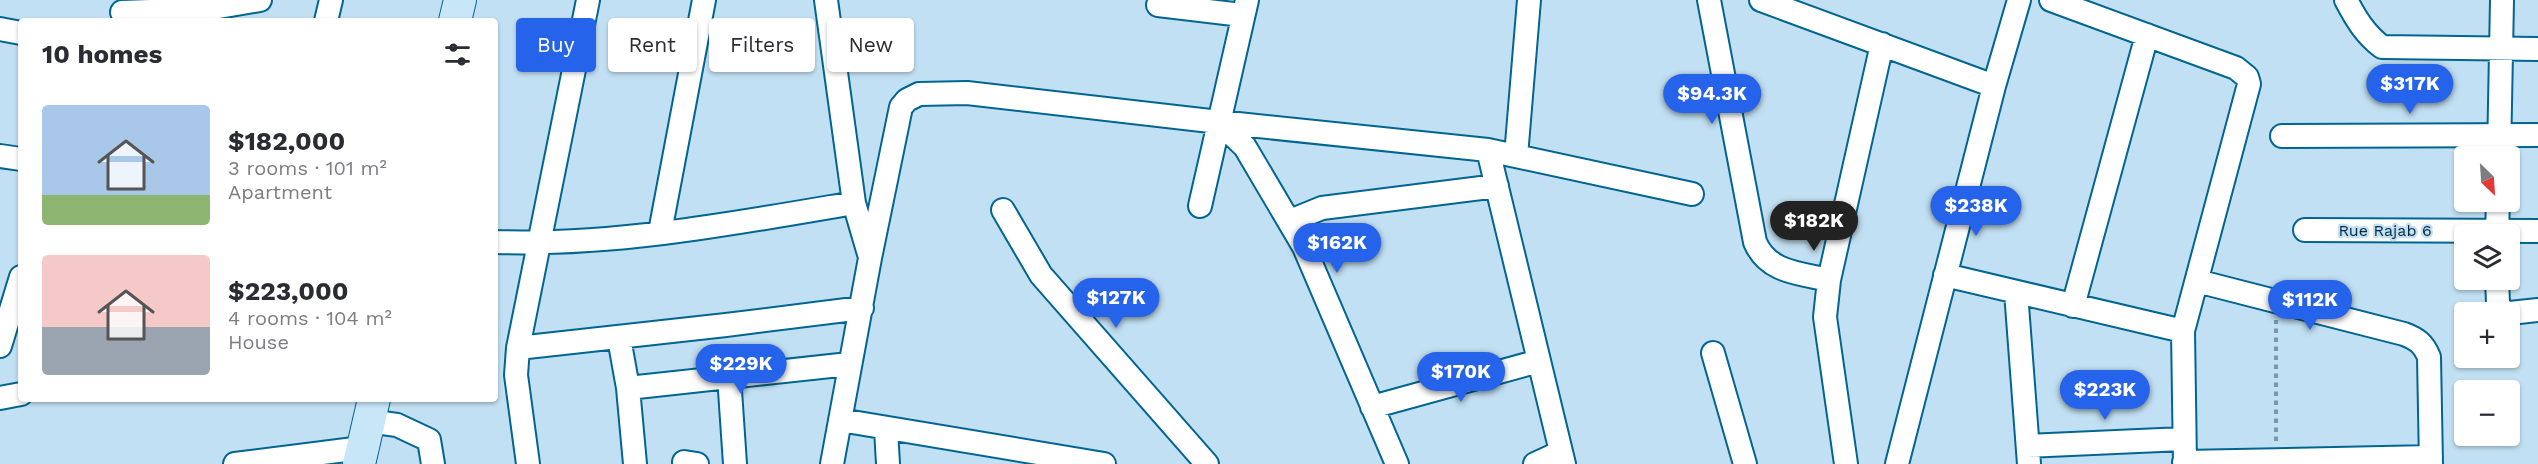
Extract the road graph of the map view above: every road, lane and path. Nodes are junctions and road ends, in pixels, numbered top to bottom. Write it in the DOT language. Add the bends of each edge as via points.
graph roads {
  1 [pos="260,0"];
  2 [pos="331,0"];
  3 [pos="460,0"];
  4 [pos="588,0"];
  5 [pos="704,0"];
  6 [pos="826,0"];
  7 [pos="1529,0"];
  8 [pos="1709,0"];
  9 [pos="1761,0"];
  10 [pos="2019,0"];
  11 [pos="2051,0"];
  12 [pos="2346,0"];
  13 [pos="2502,0"];
  14 [pos="1158,5"];
  15 [pos="1244,7"];
  16 [pos="122,11"];
  17 [pos="206,15"];
  18 [pos="327,18"];
  19 [pos="456,18"];
  20 [pos="0,29"];
  21 [pos="18,32"];
  22 [pos="2147,35"];
  23 [pos="1882,44"];
  24 [pos="2501,50"];
  25 [pos="2538,50"];
  26 [pos="1994,86"];
  27 [pos="1219,122"];
  28 [pos="2538,135"];
  29 [pos="2282,136"];
  30 [pos="2499,146"];
  31 [pos="1488,150"];
  32 [pos="0,156"];
  33 [pos="1516,156"];
  34 [pos="18,159"];
  35 [pos="1497,186"];
  36 [pos="1692,194"];
  37 [pos="854,203"];
  38 [pos="1200,206"];
  39 [pos="1003,210"];
  40 [pos="1290,221"];
  41 [pos="2305,230"];
  42 [pos="2538,231"];
  43 [pos="660,232"];
  44 [pos="2454,232"];
  45 [pos="2520,232"];
  46 [pos="498,242"];
  47 [pos="538,243"];
  48 [pos="870,258"];
  49 [pos="1945,275"];
  50 [pos="1829,280"];
  51 [pos="2197,281"];
  52 [pos="13,283"];
  53 [pos="2016,292"];
  54 [pos="2276,301"];
  55 [pos="2073,306"];
  56 [pos="862,308"];
  57 [pos="2538,310"];
  58 [pos="2520,312"];
  59 [pos="2183,331"];
  60 [pos="619,338"];
  61 [pos="0,345"];
  62 [pos="518,348"];
  63 [pos="1713,353"];
  64 [pos="1539,361"];
  65 [pos="849,363"];
  66 [pos="729,375"];
  67 [pos="628,388"];
  68 [pos="18,395"];
  69 [pos="0,398"];
  70 [pos="1372,407"];
  71 [pos="840,420"];
  72 [pos="886,429"];
  73 [pos="366,433"];
  74 [pos="2029,455"];
  75 [pos="2184,455"];
  76 [pos="1563,458"];
  77 [pos="2431,460"];
  78 [pos="2281,461"];
  79 [pos="235,464"];
  80 [pos="433,464"];
  81 [pos="528,464"];
  82 [pos="635,464"];
  83 [pos="735,464"];
  84 [pos="832,464"];
  85 [pos="888,464"];
  86 [pos="1104,464"];
  87 [pos="1207,464"];
  88 [pos="1397,464"];
  89 [pos="1535,464"];
  90 [pos="1745,464"];
  91 [pos="1846,464"];
  92 [pos="1897,464"];
  1 -- 17 [label="street"];
  2 -- 18 [label="street"];
  3 -- 19 [label="main road"];
  4 -- 47 [label="street"];
  5 -- 43 [label="street"];
  6 -- 37 [label="street"];
  7 -- 33 [label="street"];
  8 -- 50 [label="street" via="1755,242 1767,262"];
  9 -- 23 [label="street"];
  10 -- 26 [label="street"];
  11 -- 22 [label="street"];
  12 -- 24 [label="street" via="2359,25 2382,47"];
  13 -- 24 [label="street"];
  14 -- 15 [label="street"];
  15 -- 27 [label="street"];
  16 -- 17 [label="street"];
  20 -- 21 [label="street"];
  22 -- 51 [label="street" via="2236,68 2249,84"];
  22 -- 55 [label="street"];
  23 -- 26 [label="street"];
  23 -- 50 [label="street"];
  24 -- 25 [label="street"];
  24 -- 30 [label="street"];
  26 -- 49 [label="street"];
  27 -- 31 [label="street"];
  27 -- 38 [label="street"];
  27 -- 40 [label="street" via="1245,147"];
  27 -- 48 [label="street" via="967,93 919,94 901,107"];
  28 -- 30 [label="street"];
  29 -- 30 [label="street"];
  31 -- 33 [label="street"];
  31 -- 35 [label="street"];
  32 -- 34 [label="street"];
  33 -- 36 [label="street"];
  35 -- 40 [label="street" via="1322,208"];
  35 -- 64 [label="street"];
  37 -- 43 [label="street"];
  37 -- 48 [label="street"];
  39 -- 87 [label="street" via="1041,274"];
  40 -- 70 [label="street"];
  41 -- 44 [label="street, Rue Rajab 6"];
  42 -- 45 [label="street, Rue Rajab 6"];
  43 -- 47 [label="street"];
  46 -- 47 [label="street"];
  47 -- 62 [label="street"];
  48 -- 56 [label="street"];
  49 -- 53 [label="street"];
  49 -- 92 [label="street"];
  50 -- 91 [label="street" via="1826,317"];
  51 -- 54 [label="street"];
  51 -- 59 [label="street"];
  52 -- 61 [label="street"];
  53 -- 55 [label="street"];
  53 -- 74 [label="street"];
  54 -- 77 [label="street" via="2404,334 2425,347 2429,357"];
  54 -- 78 [label="path"];
  55 -- 59 [label="street"];
  56 -- 60 [label="street"];
  56 -- 65 [label="street"];
  57 -- 58 [label="street"];
  59 -- 75 [label="street"];
  60 -- 62 [label="street"];
  60 -- 67 [label="street"];
  62 -- 81 [label="street" via="516,375"];
  63 -- 90 [label="street"];
  64 -- 70 [label="street"];
  64 -- 76 [label="street"];
  65 -- 66 [label="street"];
  65 -- 71 [label="street"];
  66 -- 67 [label="street"];
  66 -- 83 [label="street"];
  67 -- 82 [label="street"];
  68 -- 69 [label="street"];
  70 -- 88 [label="street"];
  71 -- 72 [label="street"];
  71 -- 84 [label="street"];
  72 -- 85 [label="street"];
  72 -- 86 [label="street"];
  73 -- 79 [label="street"];
  73 -- 80 [label="street" via="397,425 429,440"];
  74 -- 75 [label="street"];
  75 -- 78 [label="street"];
  76 -- 89 [label="street"];
  77 -- 78 [label="street"];
}
